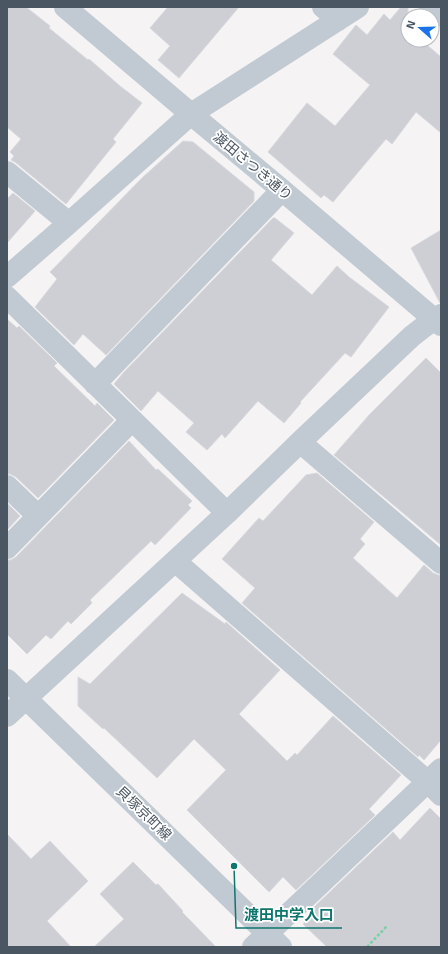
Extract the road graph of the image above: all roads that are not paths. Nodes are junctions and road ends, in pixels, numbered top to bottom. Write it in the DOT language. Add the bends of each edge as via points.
graph roads {
  1 [pos="65,7"];
  2 [pos="358,7"];
  3 [pos="430,7"];
  4 [pos="331,14"];
  5 [pos="441,16"];
  6 [pos="191,114"];
  7 [pos="7,172"];
  8 [pos="282,190"];
  9 [pos="70,223"];
  10 [pos="7,277"];
  11 [pos="7,297"];
  12 [pos="438,320"];
  13 [pos="95,384"];
  14 [pos="132,420"];
  15 [pos="300,442"];
  16 [pos="7,486"];
  17 [pos="227,513"];
  18 [pos="38,516"];
  19 [pos="7,548"];
  20 [pos="175,561"];
  21 [pos="441,563"];
  22 [pos="7,680"];
  23 [pos="27,699"];
  24 [pos="7,716"];
  25 [pos="437,782"];
  26 [pos="267,943"];
  1 -- 6 [label="street, 渡田さつき通り"];
  2 -- 4 [label="street"];
  3 -- 5 [label="street"];
  4 -- 6 [label="street"];
  6 -- 8 [label="street, 渡田さつき通り"];
  6 -- 9 [label="street"];
  7 -- 9 [label="street"];
  8 -- 12 [label="street, 渡田さつき通り"];
  8 -- 13 [label="street"];
  9 -- 10 [label="street"];
  11 -- 13 [label="street"];
  12 -- 15 [label="street" via="412,336"];
  13 -- 14 [label="street"];
  14 -- 17 [label="street"];
  14 -- 18 [label="street"];
  15 -- 17 [label="street"];
  15 -- 21 [label="street"];
  16 -- 18 [label="street"];
  17 -- 20 [label="street"];
  18 -- 19 [label="street"];
  20 -- 23 [label="street"];
  20 -- 25 [label="street"];
  22 -- 23 [label="street, 貝塚京町線"];
  23 -- 24 [label="street"];
  23 -- 26 [label="street, 貝塚京町線"];
  25 -- 26 [label="street"];
}
